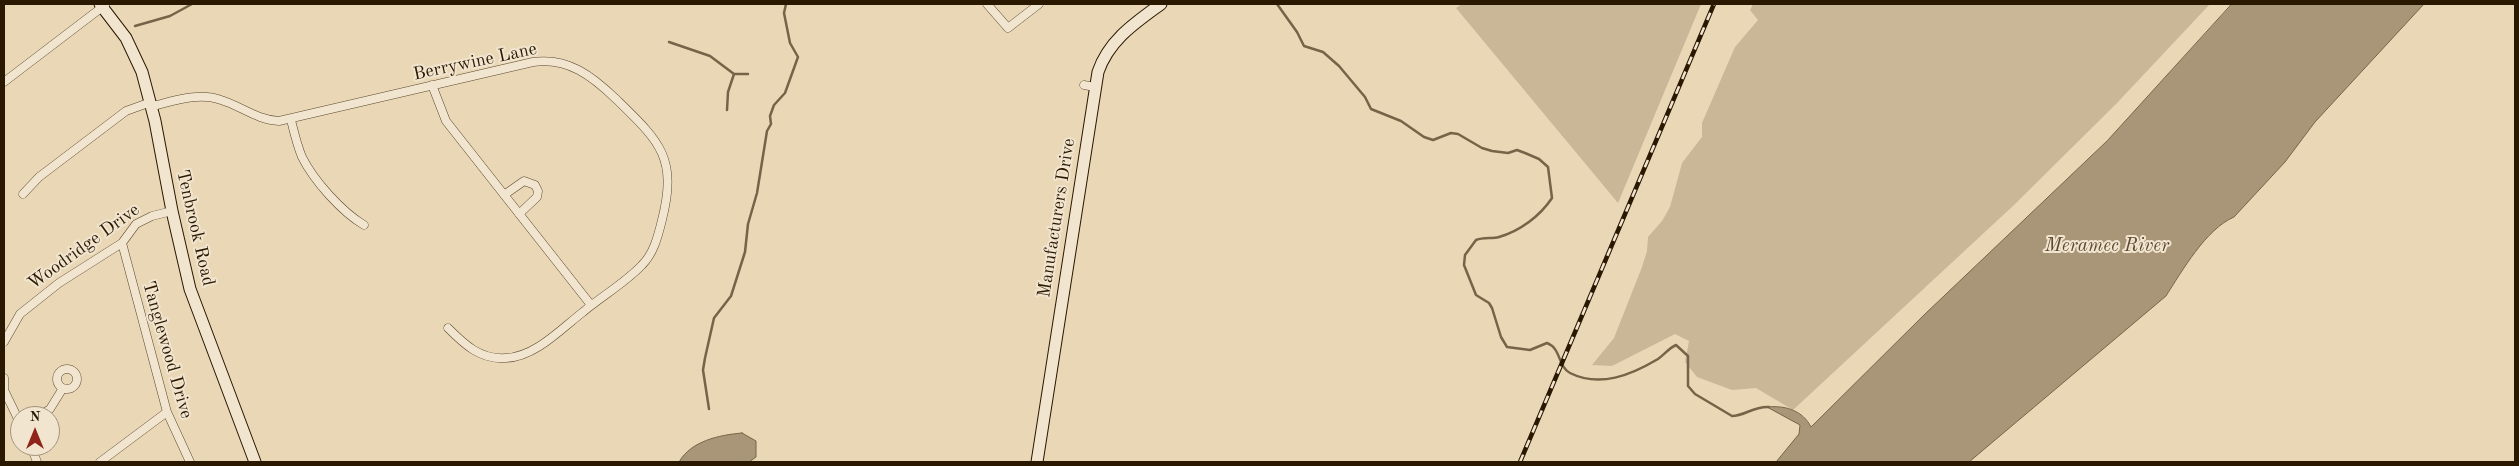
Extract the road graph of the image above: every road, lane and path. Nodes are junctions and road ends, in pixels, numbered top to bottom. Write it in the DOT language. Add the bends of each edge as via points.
graph roads {
  1 [pos="103,4"];
  2 [pos="986,4"];
  3 [pos="1039,4"];
  4 [pos="1161,4"];
  5 [pos="4,82"];
  6 [pos="432,85"];
  7 [pos="152,104"];
  8 [pos="291,120"];
  9 [pos="23,194"];
  10 [pos="504,195"];
  11 [pos="172,211"];
  12 [pos="519,214"];
  13 [pos="364,226"];
  14 [pos="122,243"];
  15 [pos="591,305"];
  16 [pos="448,328"];
  17 [pos="4,342"];
  18 [pos="4,378"];
  19 [pos="63,388"];
  20 [pos="12,406"];
  21 [pos="52,406"];
  22 [pos="167,412"];
  23 [pos="100,462"];
  24 [pos="190,462"];
  25 [pos="256,462"];
  26 [pos="1037,462"];
  1 -- 5 [label="street"];
  1 -- 7 [label="street, Tenbrook Road" via="130,46"];
  2 -- 3 [label="street" via="1008,28"];
  4 -- 26 [label="street, Manufacturers Drive" via="1129,28 1112,46 1089,86"];
  6 -- 8 [label="street, Berrywine Lane"];
  6 -- 10 [label="street" via="446,121"];
  6 -- 15 [label="street, Berrywine Lane" via="525,63 563,63 596,80 656,141 665,160 668,184 653,248 643,265"];
  7 -- 8 [label="street, Berrywine Lane" via="209,97 266,120"];
  7 -- 9 [label="street, Berrywine Lane" via="126,111 39,177"];
  7 -- 11 [label="street, Tenbrook Road"];
  8 -- 13 [label="street" via="306,164 341,208"];
  10 -- 12 [label="street"];
  10 -- 12 [label="street" via="524,181 535,185 538,197"];
  11 -- 14 [label="street, Woodridge Drive" via="136,224"];
  11 -- 25 [label="street, Tenbrook Road" via="196,308"];
  12 -- 15 [label="street"];
  14 -- 17 [label="street, Woodridge Drive" via="59,283 20,314"];
  14 -- 22 [label="street, Tanglewood Drive"];
  15 -- 16 [label="street, Berrywine Lane" via="533,350 507,358 485,356 474,351"];
  18 -- 20 [label="street" via="4,390"];
  19 -- 21 [label="street"];
  22 -- 23 [label="street"];
  22 -- 24 [label="street, Tanglewood Drive"];
}
